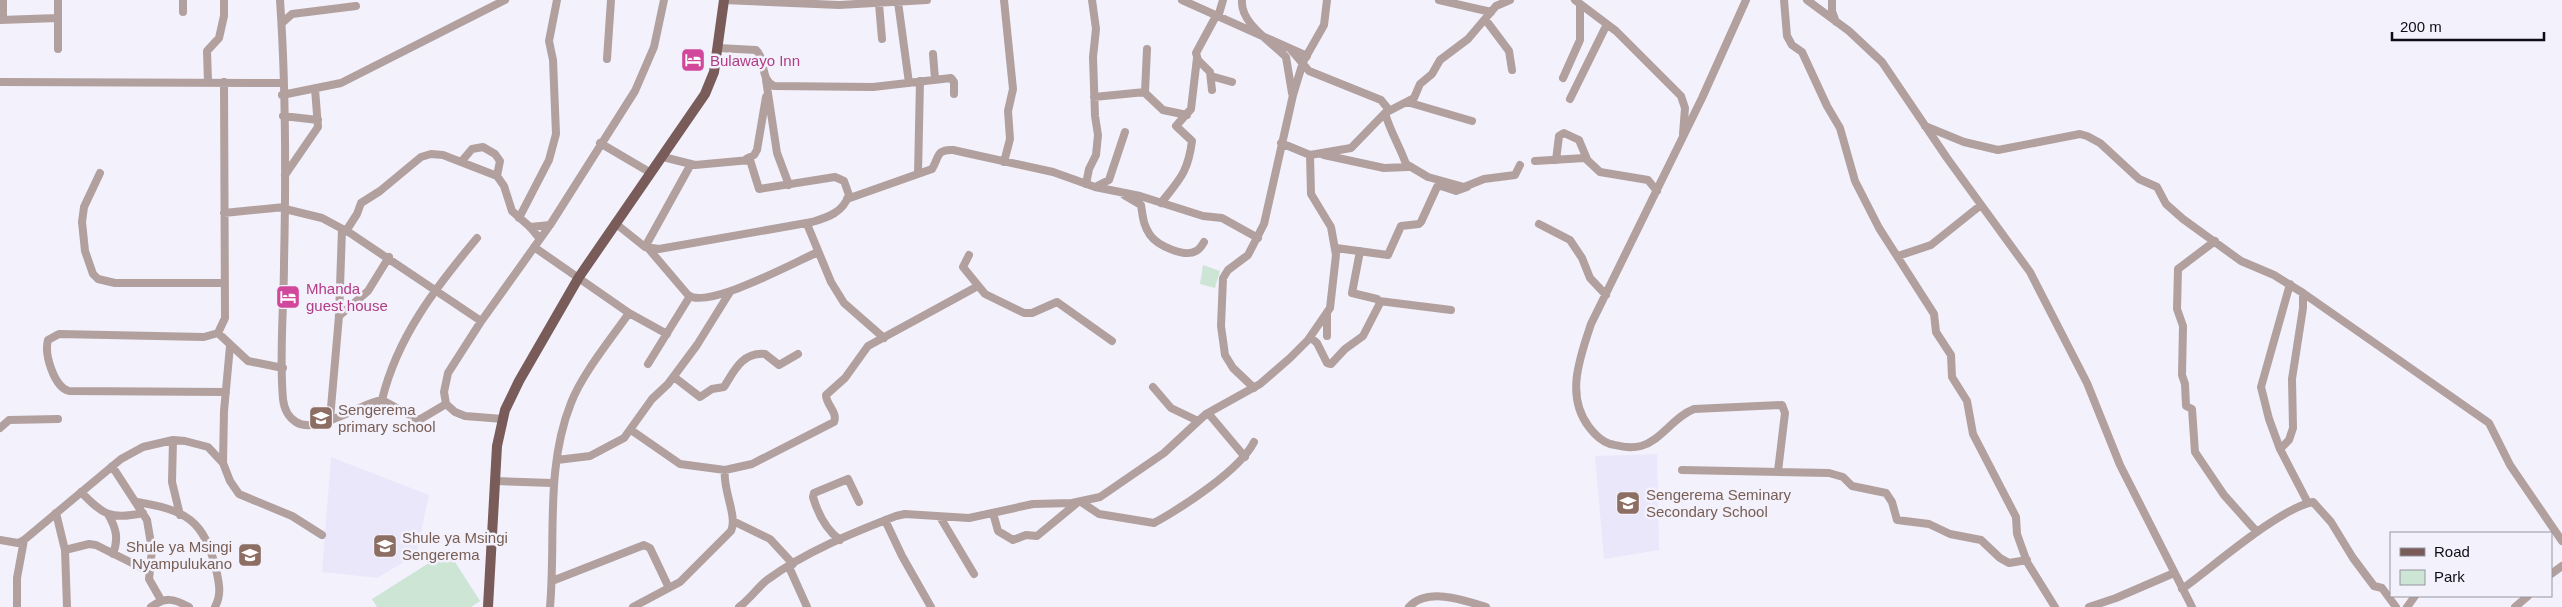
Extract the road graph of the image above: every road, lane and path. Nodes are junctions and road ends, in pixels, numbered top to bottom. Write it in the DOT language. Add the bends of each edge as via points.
graph roads {
  1 [pos="3,0"];
  2 [pos="58,0"];
  3 [pos="183,0"];
  4 [pos="224,0"];
  5 [pos="280,0"];
  6 [pos="505,0"];
  7 [pos="557,0"];
  8 [pos="611,0"];
  9 [pos="664,0"];
  10 [pos="724,0"];
  11 [pos="927,0"];
  12 [pos="1004,0"];
  13 [pos="1092,0"];
  14 [pos="1182,0"];
  15 [pos="1223,0"];
  16 [pos="1235,0"];
  17 [pos="1242,0"];
  18 [pos="1327,0"];
  19 [pos="1439,0"];
  20 [pos="1510,0"];
  21 [pos="1746,0"];
  22 [pos="1784,0"];
  23 [pos="1807,0"];
  24 [pos="1832,0"];
  25 [pos="772,1"];
  26 [pos="908,1"];
  27 [pos="898,2"];
  28 [pos="1578,2"];
  29 [pos="879,4"];
  30 [pos="356,6"];
  31 [pos="1243,9"];
  32 [pos="184,12"];
  33 [pos="1491,12"];
  34 [pos="1217,16"];
  35 [pos="58,18"];
  36 [pos="1485,19"];
  37 [pos="1,20"];
  38 [pos="1836,22"];
  39 [pos="282,23"];
  40 [pos="1607,24"];
  41 [pos="1264,38"];
  42 [pos="882,39"];
  43 [pos="718,48"];
  44 [pos="58,49"];
  45 [pos="1148,49"];
  46 [pos="1292,50"];
  47 [pos="933,54"];
  48 [pos="1307,56"];
  49 [pos="1197,58"];
  50 [pos="607,59"];
  51 [pos="1302,65"];
  52 [pos="1512,70"];
  53 [pos="766,76"];
  54 [pos="1211,76"];
  55 [pos="1563,78"];
  56 [pos="935,80"];
  57 [pos="0,82"];
  58 [pos="208,82"];
  59 [pos="224,82"];
  60 [pos="920,82"];
  61 [pos="1232,82"];
  62 [pos="283,83"];
  63 [pos="909,83"];
  64 [pos="767,88"];
  65 [pos="315,89"];
  66 [pos="1212,90"];
  67 [pos="1144,92"];
  68 [pos="954,94"];
  69 [pos="282,95"];
  70 [pos="1293,95"];
  71 [pos="1094,97"];
  72 [pos="1570,99"];
  73 [pos="1407,102"];
  74 [pos="1387,112"];
  75 [pos="1187,115"];
  76 [pos="283,116"];
  77 [pos="318,120"];
  78 [pos="1472,120"];
  79 [pos="1926,126"];
  80 [pos="1125,132"];
  81 [pos="1683,138"];
  82 [pos="600,142"];
  83 [pos="1281,143"];
  84 [pos="1319,154"];
  85 [pos="1310,155"];
  86 [pos="663,156"];
  87 [pos="1587,159"];
  88 [pos="744,160"];
  89 [pos="1556,160"];
  90 [pos="1535,161"];
  91 [pos="461,162"];
  92 [pos="1004,162"];
  93 [pos="691,164"];
  94 [pos="1520,165"];
  95 [pos="1408,166"];
  96 [pos="100,173"];
  97 [pos="651,173"];
  98 [pos="918,174"];
  99 [pos="285,175"];
  100 [pos="497,176"];
  101 [pos="1086,184"];
  102 [pos="789,185"];
  103 [pos="1467,186"];
  104 [pos="1095,187"];
  105 [pos="1116,191"];
  106 [pos="1657,191"];
  107 [pos="847,199"];
  108 [pos="1161,203"];
  109 [pos="1981,205"];
  110 [pos="285,208"];
  111 [pos="224,213"];
  112 [pos="519,218"];
  113 [pos="615,223"];
  114 [pos="807,224"];
  115 [pos="1538,224"];
  116 [pos="550,225"];
  117 [pos="530,226"];
  118 [pos="344,230"];
  119 [pos="477,238"];
  120 [pos="1258,238"];
  121 [pos="540,239"];
  122 [pos="2214,241"];
  123 [pos="1204,242"];
  124 [pos="534,247"];
  125 [pos="646,248"];
  126 [pos="1336,248"];
  127 [pos="1360,251"];
  128 [pos="818,252"];
  129 [pos="969,255"];
  130 [pos="1898,256"];
  131 [pos="389,257"];
  132 [pos="579,277"];
  133 [pos="226,283"];
  134 [pos="2290,284"];
  135 [pos="978,286"];
  136 [pos="434,290"];
  137 [pos="730,292"];
  138 [pos="2303,293"];
  139 [pos="1606,295"];
  140 [pos="690,296"];
  141 [pos="1379,301"];
  142 [pos="1451,310"];
  143 [pos="629,313"];
  144 [pos="1326,314"];
  145 [pos="339,316"];
  146 [pos="481,321"];
  147 [pos="218,333"];
  148 [pos="667,334"];
  149 [pos="1327,336"];
  150 [pos="1310,337"];
  151 [pos="884,338"];
  152 [pos="1112,341"];
  153 [pos="230,346"];
  154 [pos="798,354"];
  155 [pos="648,364"];
  156 [pos="283,368"];
  157 [pos="674,377"];
  158 [pos="1153,387"];
  159 [pos="1254,388"];
  160 [pos="226,392"];
  161 [pos="382,400"];
  162 [pos="446,404"];
  163 [pos="1208,413"];
  164 [pos="58,418"];
  165 [pos="330,419"];
  166 [pos="503,420"];
  167 [pos="1198,421"];
  168 [pos="0,428"];
  169 [pos="631,430"];
  170 [pos="173,440"];
  171 [pos="1254,442"];
  172 [pos="2280,449"];
  173 [pos="1245,457"];
  174 [pos="557,460"];
  175 [pos="223,463"];
  176 [pos="112,466"];
  177 [pos="725,470"];
  178 [pos="1682,470"];
  179 [pos="1778,471"];
  180 [pos="494,481"];
  181 [pos="552,483"];
  182 [pos="81,492"];
  183 [pos="137,502"];
  184 [pos="859,502"];
  185 [pos="1079,502"];
  186 [pos="2308,503"];
  187 [pos="56,513"];
  188 [pos="143,513"];
  189 [pos="993,513"];
  190 [pos="108,514"];
  191 [pos="180,515"];
  192 [pos="940,517"];
  193 [pos="885,520"];
  194 [pos="733,522"];
  195 [pos="2257,532"];
  196 [pos="322,535"];
  197 [pos="0,540"];
  198 [pos="24,540"];
  199 [pos="840,540"];
  200 [pos="2562,541"];
  201 [pos="65,550"];
  202 [pos="113,554"];
  203 [pos="2027,560"];
  204 [pos="791,565"];
  205 [pos="148,572"];
  206 [pos="2174,573"];
  207 [pos="974,574"];
  208 [pos="552,581"];
  209 [pos="670,588"];
  210 [pos="2182,589"];
  211 [pos="2527,597"];
  212 [pos="156,604"];
  213 [pos="17,607"];
  214 [pos="67,607"];
  215 [pos="189,607"];
  216 [pos="215,607"];
  217 [pos="488,607"];
  218 [pos="550,607"];
  219 [pos="633,607"];
  220 [pos="739,607"];
  221 [pos="807,607"];
  222 [pos="931,607"];
  223 [pos="1409,607"];
  224 [pos="1486,607"];
  225 [pos="2055,607"];
  226 [pos="2089,607"];
  227 [pos="2192,607"];
  228 [pos="2396,607"];
  229 [pos="2514,607"];
  1 -- 37 [label="street"];
  2 -- 35 [label="street"];
  3 -- 32 [label="street"];
  4 -- 58 [label="street" via="218,38 207,51"];
  5 -- 39 [label="street"];
  6 -- 65 [label="street" via="351,78"];
  7 -- 112 [label="street" via="549,41 556,134 549,160"];
  8 -- 50 [label="street"];
  9 -- 82 [label="street" via="660,27 641,79"];
  10 -- 25 [label="street"];
  10 -- 43 [label="main road"];
  11 -- 26 [label="street"];
  12 -- 92 [label="street" via="1013,90 1008,111 1010,139"];
  13 -- 71 [label="street" via="1096,29"];
  14 -- 34 [label="street"];
  15 -- 34 [label="street"];
  16 -- 31 [label="street"];
  17 -- 31 [label="street"];
  18 -- 48 [label="street" via="1324,26"];
  19 -- 33 [label="street"];
  20 -- 33 [label="street"];
  21 -- 81 [label="street"];
  22 -- 130 [label="street" via="1787,36 1792,45 1802,52 1840,128 1855,181 1879,228"];
  23 -- 38 [label="street"];
  24 -- 38 [label="street"];
  25 -- 29 [label="street"];
  26 -- 27 [label="street"];
  27 -- 29 [label="street"];
  27 -- 63 [label="street"];
  28 -- 40 [label="street"];
  28 -- 55 [label="street" via="1580,40"];
  29 -- 42 [label="street"];
  30 -- 39 [label="street" via="292,14"];
  31 -- 41 [label="street"];
  33 -- 36 [label="street"];
  34 -- 41 [label="street"];
  34 -- 49 [label="street" via="1197,50"];
  35 -- 37 [label="street"];
  35 -- 44 [label="street"];
  36 -- 52 [label="street" via="1509,51"];
  36 -- 73 [label="street" via="1467,41 1440,60 1432,74 1420,84 1415,96"];
  38 -- 79 [label="street" via="1882,62"];
  39 -- 62 [label="street"];
  40 -- 72 [label="street"];
  40 -- 81 [label="street" via="1681,96 1685,108"];
  41 -- 46 [label="street"];
  41 -- 70 [label="street" via="1286,57"];
  43 -- 53 [label="street" via="756,50"];
  43 -- 86 [label="main road" via="706,94"];
  45 -- 67 [label="street"];
  46 -- 48 [label="street"];
  46 -- 51 [label="street"];
  47 -- 56 [label="street"];
  48 -- 51 [label="street"];
  49 -- 54 [label="street"];
  49 -- 75 [label="street" via="1191,110"];
  51 -- 70 [label="street"];
  51 -- 74 [label="street" via="1316,75 1383,102"];
  53 -- 63 [label="street" via="774,86 852,88"];
  53 -- 64 [label="street"];
  54 -- 61 [label="street"];
  54 -- 66 [label="street"];
  56 -- 60 [label="street"];
  56 -- 68 [label="street" via="951,78"];
  57 -- 58 [label="street"];
  58 -- 59 [label="street"];
  59 -- 62 [label="street"];
  59 -- 111 [label="street"];
  60 -- 63 [label="street"];
  60 -- 98 [label="street"];
  62 -- 69 [label="street"];
  64 -- 88 [label="street" via="757,150"];
  64 -- 102 [label="street" via="777,153"];
  65 -- 69 [label="street"];
  65 -- 77 [label="street"];
  67 -- 71 [label="street"];
  67 -- 75 [label="street" via="1163,110"];
  69 -- 76 [label="street"];
  70 -- 83 [label="street"];
  71 -- 101 [label="street" via="1098,135 1096,158"];
  73 -- 74 [label="street"];
  73 -- 78 [label="street"];
  74 -- 84 [label="street" via="1351,148"];
  74 -- 95 [label="street" via="1390,130"];
  75 -- 108 [label="street" via="1176,126 1192,141 1186,170"];
  76 -- 77 [label="street"];
  76 -- 99 [label="street"];
  77 -- 99 [label="street" via="318,127"];
  79 -- 109 [label="street"];
  79 -- 122 [label="street" via="1964,142 1998,150 2084,134 2100,144 2139,180 2157,187 2166,204 2177,215"];
  80 -- 104 [label="street" via="1110,180"];
  81 -- 106 [label="street"];
  82 -- 97 [label="street"];
  82 -- 116 [label="street"];
  83 -- 85 [label="street"];
  83 -- 120 [label="street" via="1272,193"];
  84 -- 85 [label="street"];
  84 -- 95 [label="street" via="1384,168"];
  85 -- 126 [label="street" via="1311,194 1331,228"];
  86 -- 93 [label="street"];
  86 -- 97 [label="main road"];
  87 -- 89 [label="street"];
  87 -- 89 [label="street" via="1578,140 1564,133 1559,136"];
  87 -- 106 [label="street" via="1600,172 1648,180"];
  88 -- 93 [label="street"];
  88 -- 102 [label="street" via="752,161 759,189"];
  89 -- 90 [label="street"];
  91 -- 100 [label="street"];
  91 -- 100 [label="street" via="472,149 483,147 500,161"];
  91 -- 118 [label="street" via="443,155 421,157 361,203"];
  92 -- 98 [label="street" via="946,150 937,155 934,168"];
  92 -- 101 [label="street" via="1053,172"];
  93 -- 125 [label="street"];
  94 -- 103 [label="street" via="1515,175 1484,179"];
  95 -- 103 [label="street" via="1428,177"];
  96 -- 133 [label="street" via="86,198 82,222 88,265 98,279 115,284"];
  97 -- 113 [label="main road"];
  98 -- 107 [label="street"];
  99 -- 110 [label="street"];
  100 -- 112 [label="street" via="512,211"];
  101 -- 104 [label="street"];
  102 -- 107 [label="street" via="826,176 835,177 844,181 848,188"];
  103 -- 127 [label="street" via="1456,191 1436,187 1420,223 1401,226 1390,254"];
  104 -- 105 [label="street"];
  105 -- 108 [label="street"];
  105 -- 123 [label="street" via="1140,204 1144,224 1155,240 1175,251 1191,253"];
  106 -- 139 [label="street"];
  107 -- 114 [label="street" via="837,212"];
  108 -- 120 [label="street" via="1226,219"];
  109 -- 130 [label="street" via="1931,245"];
  109 -- 206 [label="street" via="2030,272 2088,383 2106,434"];
  110 -- 111 [label="street"];
  110 -- 118 [label="street" via="322,218"];
  110 -- 156 [label="street"];
  111 -- 133 [label="street"];
  112 -- 117 [label="street"];
  113 -- 125 [label="street"];
  113 -- 132 [label="main road"];
  114 -- 125 [label="street" via="659,249"];
  114 -- 128 [label="street"];
  115 -- 139 [label="street" via="1570,240 1590,278"];
  116 -- 117 [label="street"];
  116 -- 121 [label="street"];
  117 -- 121 [label="street"];
  118 -- 131 [label="street"];
  118 -- 145 [label="street"];
  119 -- 136 [label="street"];
  120 -- 159 [label="street" via="1245,260 1224,275 1221,310 1221,332 1227,360"];
  121 -- 124 [label="street"];
  122 -- 134 [label="street" via="2247,265"];
  122 -- 195 [label="street" via="2178,269 2177,309 2182,326 2186,406 2192,411 2195,452 2224,495"];
  124 -- 132 [label="street"];
  124 -- 146 [label="street"];
  125 -- 140 [label="street"];
  126 -- 127 [label="street"];
  126 -- 144 [label="street" via="1332,301"];
  127 -- 141 [label="street" via="1352,293"];
  128 -- 137 [label="street"];
  128 -- 151 [label="street" via="844,303"];
  129 -- 135 [label="street" via="963,267"];
  130 -- 203 [label="street" via="1934,314 1936,332 1951,355 1952,377 1967,401 1973,434 2016,517 2017,534"];
  131 -- 136 [label="street"];
  131 -- 145 [label="street" via="368,291"];
  132 -- 143 [label="street"];
  132 -- 166 [label="main road" via="519,381"];
  133 -- 147 [label="street" via="225,318"];
  134 -- 138 [label="street"];
  134 -- 172 [label="street" via="2261,387 2268,419"];
  135 -- 151 [label="street"];
  135 -- 152 [label="street" via="985,294 1024,313 1032,313 1057,302"];
  136 -- 146 [label="street"];
  136 -- 161 [label="street" via="391,365"];
  137 -- 140 [label="street" via="716,297 696,299"];
  137 -- 157 [label="street"];
  138 -- 172 [label="street" via="2292,379 2293,428 2289,440"];
  138 -- 200 [label="street" via="2489,423 2510,466"];
  139 -- 179 [label="street" via="1591,324 1576,375 1577,400 1584,419 1595,434 1605,442 1636,448 1655,439 1681,415 1694,409 1779,404 1785,413"];
  140 -- 148 [label="street"];
  141 -- 142 [label="street"];
  141 -- 150 [label="street" via="1363,336 1333,363 1328,363"];
  143 -- 148 [label="street"];
  143 -- 174 [label="street" via="571,401"];
  144 -- 149 [label="street"];
  144 -- 150 [label="street"];
  145 -- 165 [label="street"];
  146 -- 162 [label="street" via="448,373 444,392"];
  147 -- 153 [label="street"];
  147 -- 160 [label="street" via="204,337 59,334 48,340 46,351 59,384 69,391"];
  148 -- 155 [label="street"];
  150 -- 159 [label="street"];
  151 -- 177 [label="street" via="864,349 845,378 826,395 835,415 834,422 752,464"];
  153 -- 156 [label="street" via="256,364"];
  153 -- 160 [label="street"];
  154 -- 157 [label="street" via="779,365 765,354 750,356 736,367 724,387 712,389 700,397"];
  156 -- 165 [label="street" via="283,401 291,418 306,426"];
  157 -- 169 [label="street" via="652,399"];
  158 -- 167 [label="street" via="1171,408"];
  159 -- 163 [label="street"];
  160 -- 175 [label="street"];
  161 -- 162 [label="street" via="418,420"];
  161 -- 165 [label="street"];
  162 -- 166 [label="street" via="465,416"];
  163 -- 167 [label="street"];
  163 -- 173 [label="street"];
  164 -- 168 [label="street" via="9,420"];
  166 -- 180 [label="main road"];
  167 -- 185 [label="street" via="1164,453 1113,490"];
  169 -- 174 [label="street" via="624,438 595,454"];
  169 -- 177 [label="street" via="680,464"];
  170 -- 175 [label="street" via="208,447"];
  170 -- 176 [label="street" via="142,447"];
  170 -- 191 [label="street" via="172,482"];
  171 -- 173 [label="street"];
  172 -- 186 [label="street"];
  173 -- 185 [label="street" via="1152,523 1099,514"];
  174 -- 181 [label="street"];
  175 -- 196 [label="street" via="239,494 292,516"];
  176 -- 182 [label="street"];
  176 -- 183 [label="street"];
  177 -- 194 [label="street" via="724,481"];
  178 -- 179 [label="street"];
  179 -- 203 [label="street" via="1829,473 1843,477 1852,486 1881,490 1890,497 1897,520 1929,524 1950,534 1981,540 2009,563"];
  180 -- 181 [label="street"];
  180 -- 217 [label="main road"];
  181 -- 208 [label="street"];
  182 -- 187 [label="street"];
  182 -- 190 [label="street" via="96,508"];
  183 -- 188 [label="street"];
  183 -- 191 [label="street"];
  184 -- 199 [label="street" via="848,479 814,493 821,519"];
  185 -- 189 [label="street" via="1033,504"];
  185 -- 189 [label="street" via="1037,536 1026,535 1013,540 998,531"];
  186 -- 195 [label="street"];
  186 -- 228 [label="street" via="2313,502 2317,506 2374,586 2382,588"];
  187 -- 198 [label="street"];
  187 -- 201 [label="street"];
  188 -- 190 [label="street" via="124,517"];
  188 -- 205 [label="street" via="151,537"];
  189 -- 192 [label="street" via="969,518"];
  190 -- 202 [label="street" via="116,529"];
  191 -- 216 [label="street" via="199,527 209,544 220,584"];
  192 -- 193 [label="street" via="905,514"];
  192 -- 207 [label="street"];
  193 -- 199 [label="street"];
  193 -- 222 [label="street"];
  194 -- 204 [label="street" via="770,539"];
  194 -- 209 [label="street" via="727,536"];
  195 -- 210 [label="street"];
  197 -- 198 [label="street" via="18,543"];
  198 -- 213 [label="street" via="17,578"];
  199 -- 204 [label="street"];
  201 -- 202 [label="street" via="89,544"];
  201 -- 214 [label="street"];
  202 -- 205 [label="street"];
  203 -- 225 [label="street"];
  204 -- 220 [label="street" via="762,584"];
  204 -- 221 [label="street"];
  205 -- 212 [label="street"];
  206 -- 210 [label="street"];
  206 -- 226 [label="street"];
  208 -- 209 [label="street" via="646,545"];
  208 -- 218 [label="street"];
  209 -- 219 [label="street"];
  210 -- 227 [label="street"];
  211 -- 229 [label="street"];
  212 -- 215 [label="street" via="177,601"];
  223 -- 224 [label="street" via="1418,600 1446,597"];
}
